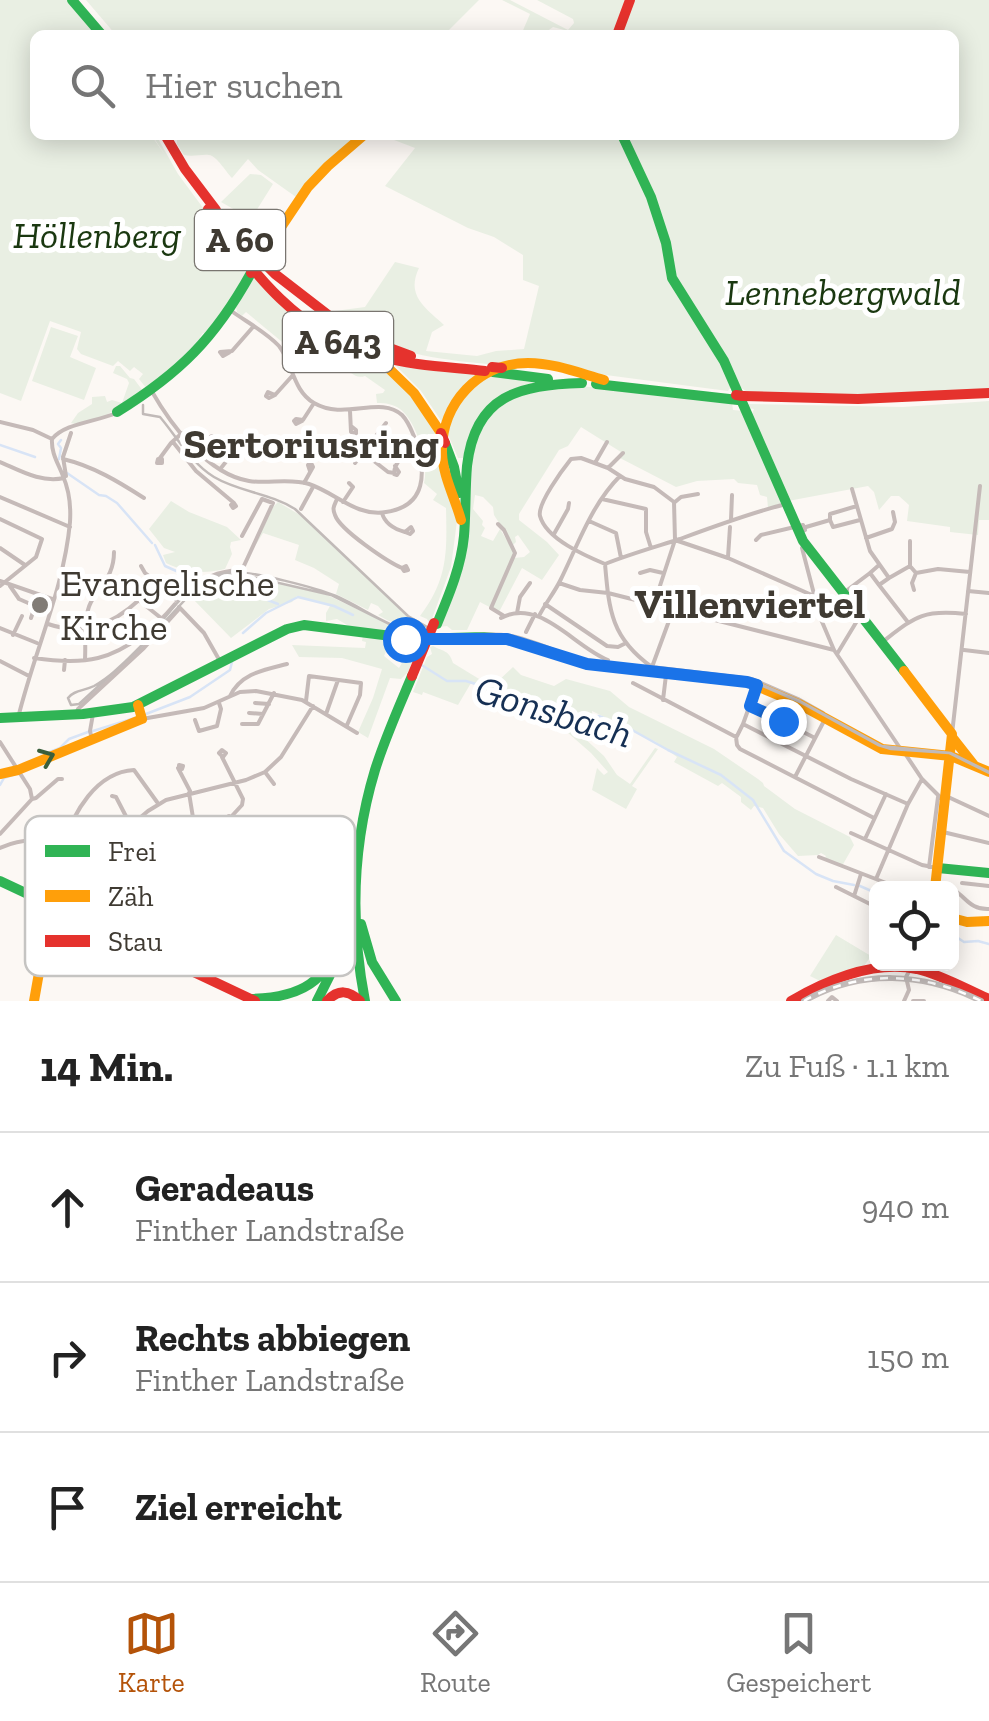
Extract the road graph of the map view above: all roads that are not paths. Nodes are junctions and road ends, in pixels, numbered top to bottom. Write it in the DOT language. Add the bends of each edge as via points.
graph roads {
  1 [pos="76,0"];
  2 [pos="630,0"];
  3 [pos="101,30"];
  4 [pos="619,30"];
  5 [pos="166,140"];
  6 [pos="166,140"];
  7 [pos="358,140"];
  8 [pos="624,140"];
  9 [pos="208,209"];
  10 [pos="233,314"];
  11 [pos="338,323"];
  12 [pos="251,325"];
  13 [pos="230,352"];
  14 [pos="378,356"];
  15 [pos="493,369"];
  16 [pos="293,375"];
  17 [pos="604,380"];
  18 [pos="582,383"];
  19 [pos="149,391"];
  20 [pos="275,395"];
  21 [pos="989,395"];
  22 [pos="740,398"];
  23 [pos="314,404"];
  24 [pos="350,411"];
  25 [pos="117,412"];
  26 [pos="302,421"];
  27 [pos="0,422"];
  28 [pos="386,423"];
  29 [pos="351,426"];
  30 [pos="71,432"];
  31 [pos="182,433"];
  32 [pos="376,437"];
  33 [pos="52,439"];
  34 [pos="209,440"];
  35 [pos="172,442"];
  36 [pos="607,442"];
  37 [pos="419,450"];
  38 [pos="198,452"];
  39 [pos="234,452"];
  40 [pos="364,452"];
  41 [pos="623,452"];
  42 [pos="160,458"];
  43 [pos="401,458"];
  44 [pos="64,459"];
  45 [pos="0,462"];
  46 [pos="355,462"];
  47 [pos="596,463"];
  48 [pos="608,468"];
  49 [pos="219,470"];
  50 [pos="310,470"];
  51 [pos="620,476"];
  52 [pos="64,478"];
  53 [pos="304,483"];
  54 [pos="314,486"];
  55 [pos="980,486"];
  56 [pos="852,490"];
  57 [pos="349,491"];
  58 [pos="698,494"];
  59 [pos="732,494"];
  60 [pos="0,497"];
  61 [pos="144,498"];
  62 [pos="602,499"];
  63 [pos="340,500"];
  64 [pos="674,502"];
  65 [pos="234,503"];
  66 [pos="569,503"];
  67 [pos="787,504"];
  68 [pos="857,506"];
  69 [pos="302,509"];
  70 [pos="894,512"];
  71 [pos="382,513"];
  72 [pos="0,519"];
  73 [pos="861,519"];
  74 [pos="830,520"];
  75 [pos="589,521"];
  76 [pos="463,522"];
  77 [pos="498,524"];
  78 [pos="730,524"];
  79 [pos="70,527"];
  80 [pos="404,532"];
  81 [pos="801,533"];
  82 [pos="554,534"];
  83 [pos="242,536"];
  84 [pos="866,538"];
  85 [pos="676,540"];
  86 [pos="756,540"];
  87 [pos="910,541"];
  88 [pos="0,548"];
  89 [pos="651,548"];
  90 [pos="573,550"];
  91 [pos="114,552"];
  92 [pos="621,558"];
  93 [pos="728,558"];
  94 [pos="605,564"];
  95 [pos="25,565"];
  96 [pos="879,565"];
  97 [pos="141,566"];
  98 [pos="910,566"];
  99 [pos="402,568"];
  100 [pos="870,572"];
  101 [pos="970,572"];
  102 [pos="916,573"];
  103 [pos="640,574"];
  104 [pos="664,574"];
  105 [pos="889,578"];
  106 [pos="108,580"];
  107 [pos="559,583"];
  108 [pos="3,584"];
  109 [pos="530,584"];
  110 [pos="880,585"];
  111 [pos="914,590"];
  112 [pos="968,591"];
  113 [pos="608,593"];
  114 [pos="989,593"];
  115 [pos="843,594"];
  116 [pos="39,595"];
  117 [pos="814,596"];
  118 [pos="54,600"];
  119 [pos="139,600"];
  120 [pos="177,604"];
  121 [pos="545,604"];
  122 [pos="654,604"];
  123 [pos="35,606"];
  124 [pos="674,609"];
  125 [pos="517,613"];
  126 [pos="966,614"];
  127 [pos="537,615"];
  128 [pos="22,616"];
  129 [pos="860,616"];
  130 [pos="31,618"];
  131 [pos="162,619"];
  132 [pos="908,622"];
  133 [pos="46,624"];
  134 [pos="0,628"];
  135 [pos="87,629"];
  136 [pos="526,632"];
  137 [pos="13,635"];
  138 [pos="39,643"];
  139 [pos="626,643"];
  140 [pos="882,643"];
  141 [pos="962,650"];
  142 [pos="835,652"];
  143 [pos="989,653"];
  144 [pos="34,658"];
  145 [pos="64,660"];
  146 [pos="86,660"];
  147 [pos="608,660"];
  148 [pos="0,661"];
  149 [pos="220,663"];
  150 [pos="287,664"];
  151 [pos="651,669"];
  152 [pos="64,670"];
  153 [pos="666,673"];
  154 [pos="29,676"];
  155 [pos="414,677"];
  156 [pos="338,679"];
  157 [pos="633,683"];
  158 [pos="757,685"];
  159 [pos="274,693"];
  160 [pos="230,696"];
  161 [pos="663,700"];
  162 [pos="219,702"];
  163 [pos="255,702"];
  164 [pos="306,702"];
  165 [pos="268,704"];
  166 [pos="313,706"];
  167 [pos="750,706"];
  168 [pos="139,711"];
  169 [pos="93,713"];
  170 [pos="249,713"];
  171 [pos="76,714"];
  172 [pos="263,714"];
  173 [pos="326,714"];
  174 [pos="0,718"];
  175 [pos="18,718"];
  176 [pos="825,719"];
  177 [pos="196,720"];
  178 [pos="242,724"];
  179 [pos="743,724"];
  180 [pos="347,726"];
  181 [pos="357,733"];
  182 [pos="952,736"];
  183 [pos="736,738"];
  184 [pos="815,738"];
  185 [pos="92,739"];
  186 [pos="0,742"];
  187 [pos="903,750"];
  188 [pos="806,756"];
  189 [pos="950,756"];
  190 [pos="222,757"];
  191 [pos="970,763"];
  192 [pos="178,768"];
  193 [pos="18,770"];
  194 [pos="266,772"];
  195 [pos="989,772"];
  196 [pos="1,774"];
  197 [pos="794,778"];
  198 [pos="62,779"];
  199 [pos="922,779"];
  200 [pos="234,782"];
  201 [pos="274,784"];
  202 [pos="190,793"];
  203 [pos="886,794"];
  204 [pos="943,798"];
  205 [pos="32,800"];
  206 [pos="118,801"];
  207 [pos="158,804"];
  208 [pos="908,804"];
  209 [pos="77,816"];
  210 [pos="126,816"];
  211 [pos="143,816"];
  212 [pos="193,816"];
  213 [pos="232,816"];
  214 [pos="989,816"];
  215 [pos="874,818"];
  216 [pos="937,831"];
  217 [pos="0,834"];
  218 [pos="851,834"];
  219 [pos="25,840"];
  220 [pos="864,840"];
  221 [pos="989,842"];
  222 [pos="0,848"];
  223 [pos="889,850"];
  224 [pos="820,857"];
  225 [pos="933,868"];
  226 [pos="989,873"];
  227 [pos="861,874"];
  228 [pos="963,877"];
  229 [pos="876,879"];
  230 [pos="0,881"];
  231 [pos="881,881"];
  232 [pos="934,881"];
  233 [pos="959,881"];
  234 [pos="989,886"];
  235 [pos="836,888"];
  236 [pos="355,890"];
  237 [pos="25,893"];
  238 [pos="854,896"];
  239 [pos="959,897"];
  240 [pos="869,904"];
  241 [pos="989,908"];
  242 [pos="358,912"];
  243 [pos="959,920"];
  244 [pos="989,921"];
  245 [pos="871,971"];
  246 [pos="909,971"];
  247 [pos="926,971"];
  248 [pos="39,976"];
  249 [pos="202,976"];
  250 [pos="322,976"];
  251 [pos="330,976"];
  252 [pos="989,999"];
  253 [pos="253,1000"];
  254 [pos="34,1001"];
  255 [pos="317,1001"];
  256 [pos="327,1001"];
  257 [pos="364,1001"];
  258 [pos="396,1001"];
  259 [pos="790,1001"];
  260 [pos="828,1001"];
  261 [pos="838,1001"];
  262 [pos="904,1001"];
  263 [pos="913,1001"];
  264 [pos="924,1001"];
  1 -- 3 [label="main road"];
  2 -- 4 [label="main road"];
  5 -- 9 [label="main road, A 60"];
  6 -- 11 [label="main road, A 60" via="248,250"];
  7 -- 10 [label="main road, bridge" via="292,207"];
  8 -- 67 [label="main road" via="652,197 672,278 724,360"];
  9 -- 14 [label="main road, A 60" via="274,279"];
  9 -- 15 [label="main road, A 643" via="277,297 324,336 378,356"];
  10 -- 12 [label="street"];
  10 -- 12 [label="street"];
  10 -- 19 [label="main road"];
  11 -- 14 [label="main road, A 60"];
  11 -- 15 [label="main road, A 643" via="399,352"];
  12 -- 13 [label="street"];
  12 -- 16 [label="street" via="280,348"];
  14 -- 76 [label="main road, A 60" via="443,435"];
  15 -- 17 [label="main road, A 643"];
  15 -- 18 [label="main road, A 643"];
  16 -- 20 [label="street"];
  16 -- 23 [label="street"];
  17 -- 22 [label="main road, A 643"];
  17 -- 76 [label="main road" via="524,362 493,370 466,388 449,414 442,444"];
  18 -- 22 [label="main road, A 643"];
  18 -- 76 [label="main road" via="528,386 489,409 470,447"];
  19 -- 25 [label="main road"];
  19 -- 31 [label="street"];
  21 -- 22 [label="main road, A 643" via="858,405"];
  23 -- 24 [label="street"];
  23 -- 26 [label="street"];
  24 -- 29 [label="street"];
  24 -- 37 [label="street" via="396,410"];
  25 -- 33 [label="street" via="62,429"];
  27 -- 33 [label="street"];
  28 -- 32 [label="street"];
  30 -- 44 [label="street"];
  31 -- 35 [label="street"];
  31 -- 38 [label="street"];
  32 -- 40 [label="street"];
  32 -- 43 [label="street"];
  33 -- 52 [label="street"];
  34 -- 38 [label="street"];
  35 -- 42 [label="street"];
  35 -- 65 [label="street"];
  36 -- 47 [label="street"];
  37 -- 43 [label="street"];
  37 -- 71 [label="street" via="424,473 418,492 402,508"];
  38 -- 49 [label="street"];
  39 -- 49 [label="street"];
  40 -- 43 [label="street" via="388,472"];
  40 -- 46 [label="street"];
  41 -- 48 [label="street"];
  44 -- 52 [label="street"];
  44 -- 61 [label="street"];
  45 -- 52 [label="street" via="45,480"];
  47 -- 48 [label="street"];
  47 -- 82 [label="street" via="570,461 542,504 540,515"];
  48 -- 51 [label="street"];
  49 -- 53 [label="street" via="249,481"];
  50 -- 53 [label="street"];
  51 -- 62 [label="street"];
  51 -- 64 [label="street"];
  52 -- 79 [label="street"];
  53 -- 54 [label="street"];
  54 -- 63 [label="street"];
  54 -- 69 [label="street"];
  55 -- 101 [label="street"];
  56 -- 68 [label="street"];
  57 -- 63 [label="street"];
  58 -- 64 [label="street"];
  59 -- 78 [label="street"];
  60 -- 79 [label="street"];
  62 -- 75 [label="street"];
  62 -- 89 [label="street" via="645,508"];
  63 -- 71 [label="street"];
  63 -- 99 [label="street" via="334,510 338,521"];
  64 -- 85 [label="street"];
  66 -- 82 [label="street"];
  67 -- 78 [label="street"];
  67 -- 81 [label="main road"];
  68 -- 73 [label="street"];
  68 -- 74 [label="street" via="830,514"];
  70 -- 84 [label="street" via="892,530"];
  71 -- 80 [label="street"];
  72 -- 95 [label="street" via="42,538 38,555"];
  73 -- 74 [label="street" via="834,527"];
  73 -- 84 [label="street"];
  74 -- 81 [label="street"];
  75 -- 90 [label="street"];
  75 -- 92 [label="street" via="616,533"];
  76 -- 155 [label="main road, A 60, bridge" via="458,570"];
  77 -- 125 [label="street" via="515,553 491,608 502,617"];
  78 -- 85 [label="street"];
  78 -- 93 [label="street"];
  79 -- 118 [label="street"];
  81 -- 86 [label="street"];
  81 -- 115 [label="main road"];
  81 -- 117 [label="street"];
  82 -- 90 [label="street"];
  83 -- 120 [label="street" via="262,500 273,503 242,570 206,577"];
  84 -- 96 [label="street"];
  85 -- 89 [label="street"];
  85 -- 93 [label="street"];
  85 -- 104 [label="street"];
  87 -- 98 [label="street"];
  88 -- 95 [label="street"];
  89 -- 92 [label="street"];
  90 -- 94 [label="street"];
  90 -- 107 [label="street"];
  91 -- 106 [label="street"];
  92 -- 94 [label="street"];
  93 -- 117 [label="street"];
  94 -- 113 [label="street"];
  95 -- 108 [label="street"];
  96 -- 100 [label="street"];
  96 -- 105 [label="street"];
  97 -- 120 [label="street"];
  98 -- 102 [label="street"];
  98 -- 105 [label="street"];
  100 -- 110 [label="street"];
  100 -- 115 [label="street"];
  101 -- 102 [label="street"];
  101 -- 112 [label="street"];
  102 -- 111 [label="street"];
  103 -- 104 [label="street"];
  104 -- 122 [label="street"];
  105 -- 110 [label="street"];
  106 -- 119 [label="street"];
  106 -- 135 [label="street" via="88,607"];
  107 -- 113 [label="street"];
  107 -- 121 [label="street"];
  108 -- 116 [label="street"];
  108 -- 123 [label="street"];
  109 -- 125 [label="street"];
  110 -- 132 [label="street"];
  112 -- 114 [label="street"];
  112 -- 126 [label="street"];
  113 -- 122 [label="street"];
  113 -- 139 [label="street"];
  115 -- 129 [label="main road"];
  116 -- 118 [label="street"];
  116 -- 123 [label="street"];
  117 -- 142 [label="street"];
  118 -- 133 [label="street"];
  119 -- 131 [label="street"];
  119 -- 135 [label="street"];
  120 -- 131 [label="street"];
  120 -- 149 [label="street"];
  120 -- 171 [label="street" via="144,648"];
  121 -- 127 [label="street"];
  121 -- 139 [label="street" via="607,646"];
  122 -- 124 [label="street"];
  123 -- 130 [label="street"];
  124 -- 142 [label="street"];
  124 -- 151 [label="street"];
  125 -- 127 [label="street"];
  126 -- 132 [label="street" via="934,612"];
  126 -- 141 [label="street"];
  127 -- 136 [label="street"];
  127 -- 147 [label="street"];
  128 -- 137 [label="street"];
  129 -- 140 [label="main road"];
  129 -- 142 [label="street"];
  131 -- 146 [label="street" via="106,656"];
  132 -- 140 [label="street"];
  133 -- 135 [label="street"];
  133 -- 138 [label="street"];
  134 -- 137 [label="street"];
  135 -- 146 [label="street"];
  137 -- 138 [label="street"];
  138 -- 144 [label="street"];
  139 -- 151 [label="street"];
  140 -- 182 [label="main road"];
  141 -- 143 [label="street"];
  141 -- 182 [label="street"];
  142 -- 187 [label="street"];
  144 -- 145 [label="street"];
  144 -- 154 [label="street"];
  145 -- 146 [label="street"];
  145 -- 152 [label="street"];
  148 -- 154 [label="street"];
  149 -- 151 [label="main road" via="300,625 422,640 507,639 577,662"];
  149 -- 168 [label="main road"];
  150 -- 160 [label="street" via="247,676"];
  151 -- 153 [label="main road"];
  151 -- 187 [label="street" via="752,679"];
  153 -- 158 [label="main road"];
  153 -- 161 [label="street"];
  154 -- 175 [label="street"];
  155 -- 236 [label="main road, A 60" via="370,791"];
  155 -- 242 [label="main road, A 60" via="370,802"];
  156 -- 164 [label="street" via="308,676"];
  156 -- 173 [label="street"];
  156 -- 180 [label="street" via="362,686"];
  157 -- 161 [label="street"];
  158 -- 167 [label="street"];
  158 -- 176 [label="main road"];
  159 -- 160 [label="street"];
  159 -- 164 [label="street"];
  159 -- 165 [label="street"];
  160 -- 162 [label="street"];
  161 -- 183 [label="street"];
  162 -- 168 [label="street" via="194,710"];
  162 -- 177 [label="street" via="217,726 199,731"];
  163 -- 165 [label="street"];
  164 -- 166 [label="street"];
  165 -- 172 [label="street"];
  166 -- 173 [label="street"];
  166 -- 194 [label="street"];
  167 -- 179 [label="street"];
  167 -- 184 [label="street"];
  168 -- 169 [label="main road"];
  168 -- 185 [label="main road"];
  169 -- 171 [label="main road"];
  169 -- 185 [label="street"];
  170 -- 172 [label="street"];
  171 -- 175 [label="main road"];
  172 -- 178 [label="street" via="257,724"];
  173 -- 180 [label="street"];
  174 -- 175 [label="main road"];
  176 -- 184 [label="street"];
  176 -- 187 [label="main road" via="878,748"];
  179 -- 183 [label="street"];
  179 -- 188 [label="street"];
  180 -- 181 [label="street"];
  182 -- 189 [label="main road"];
  182 -- 191 [label="main road"];
  183 -- 197 [label="street" via="740,749"];
  184 -- 188 [label="street"];
  193 -- 185 [label="main road, one-way"];
  186 -- 193 [label="street"];
  187 -- 189 [label="main road"];
  187 -- 199 [label="street"];
  188 -- 197 [label="street"];
  188 -- 203 [label="street"];
  189 -- 191 [label="main road"];
  189 -- 204 [label="main road"];
  190 -- 200 [label="street"];
  191 -- 195 [label="main road"];
  192 -- 202 [label="street"];
  193 -- 196 [label="main road"];
  193 -- 205 [label="street"];
  194 -- 200 [label="street"];
  194 -- 201 [label="street"];
  197 -- 215 [label="street"];
  198 -- 205 [label="street"];
  199 -- 204 [label="street"];
  199 -- 208 [label="street"];
  200 -- 202 [label="street"];
  200 -- 213 [label="street" via="243,802"];
  202 -- 207 [label="street"];
  202 -- 212 [label="street"];
  203 -- 208 [label="street"];
  203 -- 215 [label="street"];
  204 -- 214 [label="street"];
  204 -- 216 [label="main road"];
  205 -- 217 [label="street"];
  206 -- 210 [label="street"];
  207 -- 209 [label="street" via="128,769 101,784"];
  207 -- 211 [label="street"];
  208 -- 223 [label="street"];
  215 -- 220 [label="street"];
  216 -- 221 [label="street"];
  216 -- 225 [label="main road"];
  218 -- 220 [label="street"];
  219 -- 222 [label="street"];
  220 -- 223 [label="street"];
  223 -- 225 [label="street"];
  223 -- 229 [label="street"];
  224 -- 227 [label="street"];
  225 -- 228 [label="main road"];
  225 -- 232 [label="main road"];
  226 -- 228 [label="main road"];
  227 -- 229 [label="street"];
  227 -- 238 [label="street"];
  228 -- 233 [label="street"];
  228 -- 234 [label="street"];
  229 -- 231 [label="street"];
  230 -- 237 [label="main road"];
  235 -- 238 [label="street"];
  236 -- 257 [label="main road, A 60"];
  238 -- 240 [label="street"];
  239 -- 241 [label="street"];
  242 -- 257 [label="main road, A 60"];
  242 -- 258 [label="main road" via="372,962"];
  243 -- 244 [label="main road"];
  245 -- 259 [label="main road"];
  246 -- 262 [label="street"];
  247 -- 252 [label="main road"];
  248 -- 254 [label="main road"];
  249 -- 253 [label="main road"];
  250 -- 253 [label="main road" via="305,990"];
  251 -- 255 [label="main road"];
  256 -- 257 [label="main road" via="343,991"];
  260 -- 261 [label="street"];
  263 -- 264 [label="street"];
}
